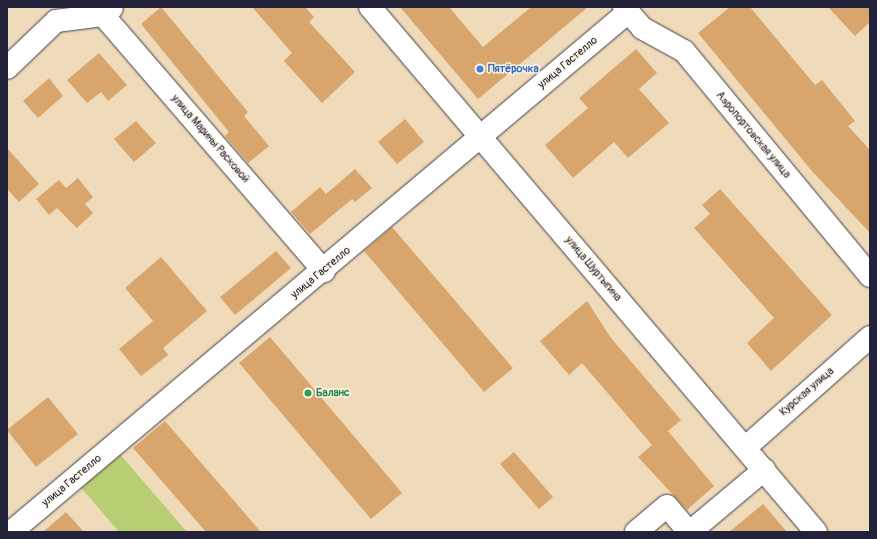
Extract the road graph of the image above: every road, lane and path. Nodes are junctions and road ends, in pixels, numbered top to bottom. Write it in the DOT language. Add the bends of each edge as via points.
graph roads {
  1 [pos="370,7"];
  2 [pos="626,9"];
  3 [pos="104,10"];
  4 [pos="7,68"];
  5 [pos="482,137"];
  6 [pos="324,271"];
  7 [pos="870,276"];
  8 [pos="870,337"];
  9 [pos="745,448"];
  10 [pos="764,470"];
  11 [pos="12,532"];
  12 [pos="636,532"];
  13 [pos="690,532"];
  14 [pos="816,532"];
  1 -- 5 [label="street, улица Шуртыгина"];
  2 -- 5 [label="street, улица Гастелло"];
  2 -- 7 [label="street, Аэропортовская улица" via="642,28 684,52"];
  3 -- 4 [label="street" via="56,21"];
  3 -- 6 [label="street, улица Марины Расковой"];
  5 -- 6 [label="street, улица Гастелло"];
  5 -- 9 [label="street, улица Шуртыгина"];
  6 -- 11 [label="street, улица Гастелло"];
  8 -- 9 [label="street, Курская улица"];
  9 -- 10 [label="street, улица Шуртыгина"];
  10 -- 13 [label="street"];
  10 -- 14 [label="street, улица Шуртыгина"];
  12 -- 13 [label="street" via="667,506"];
}
